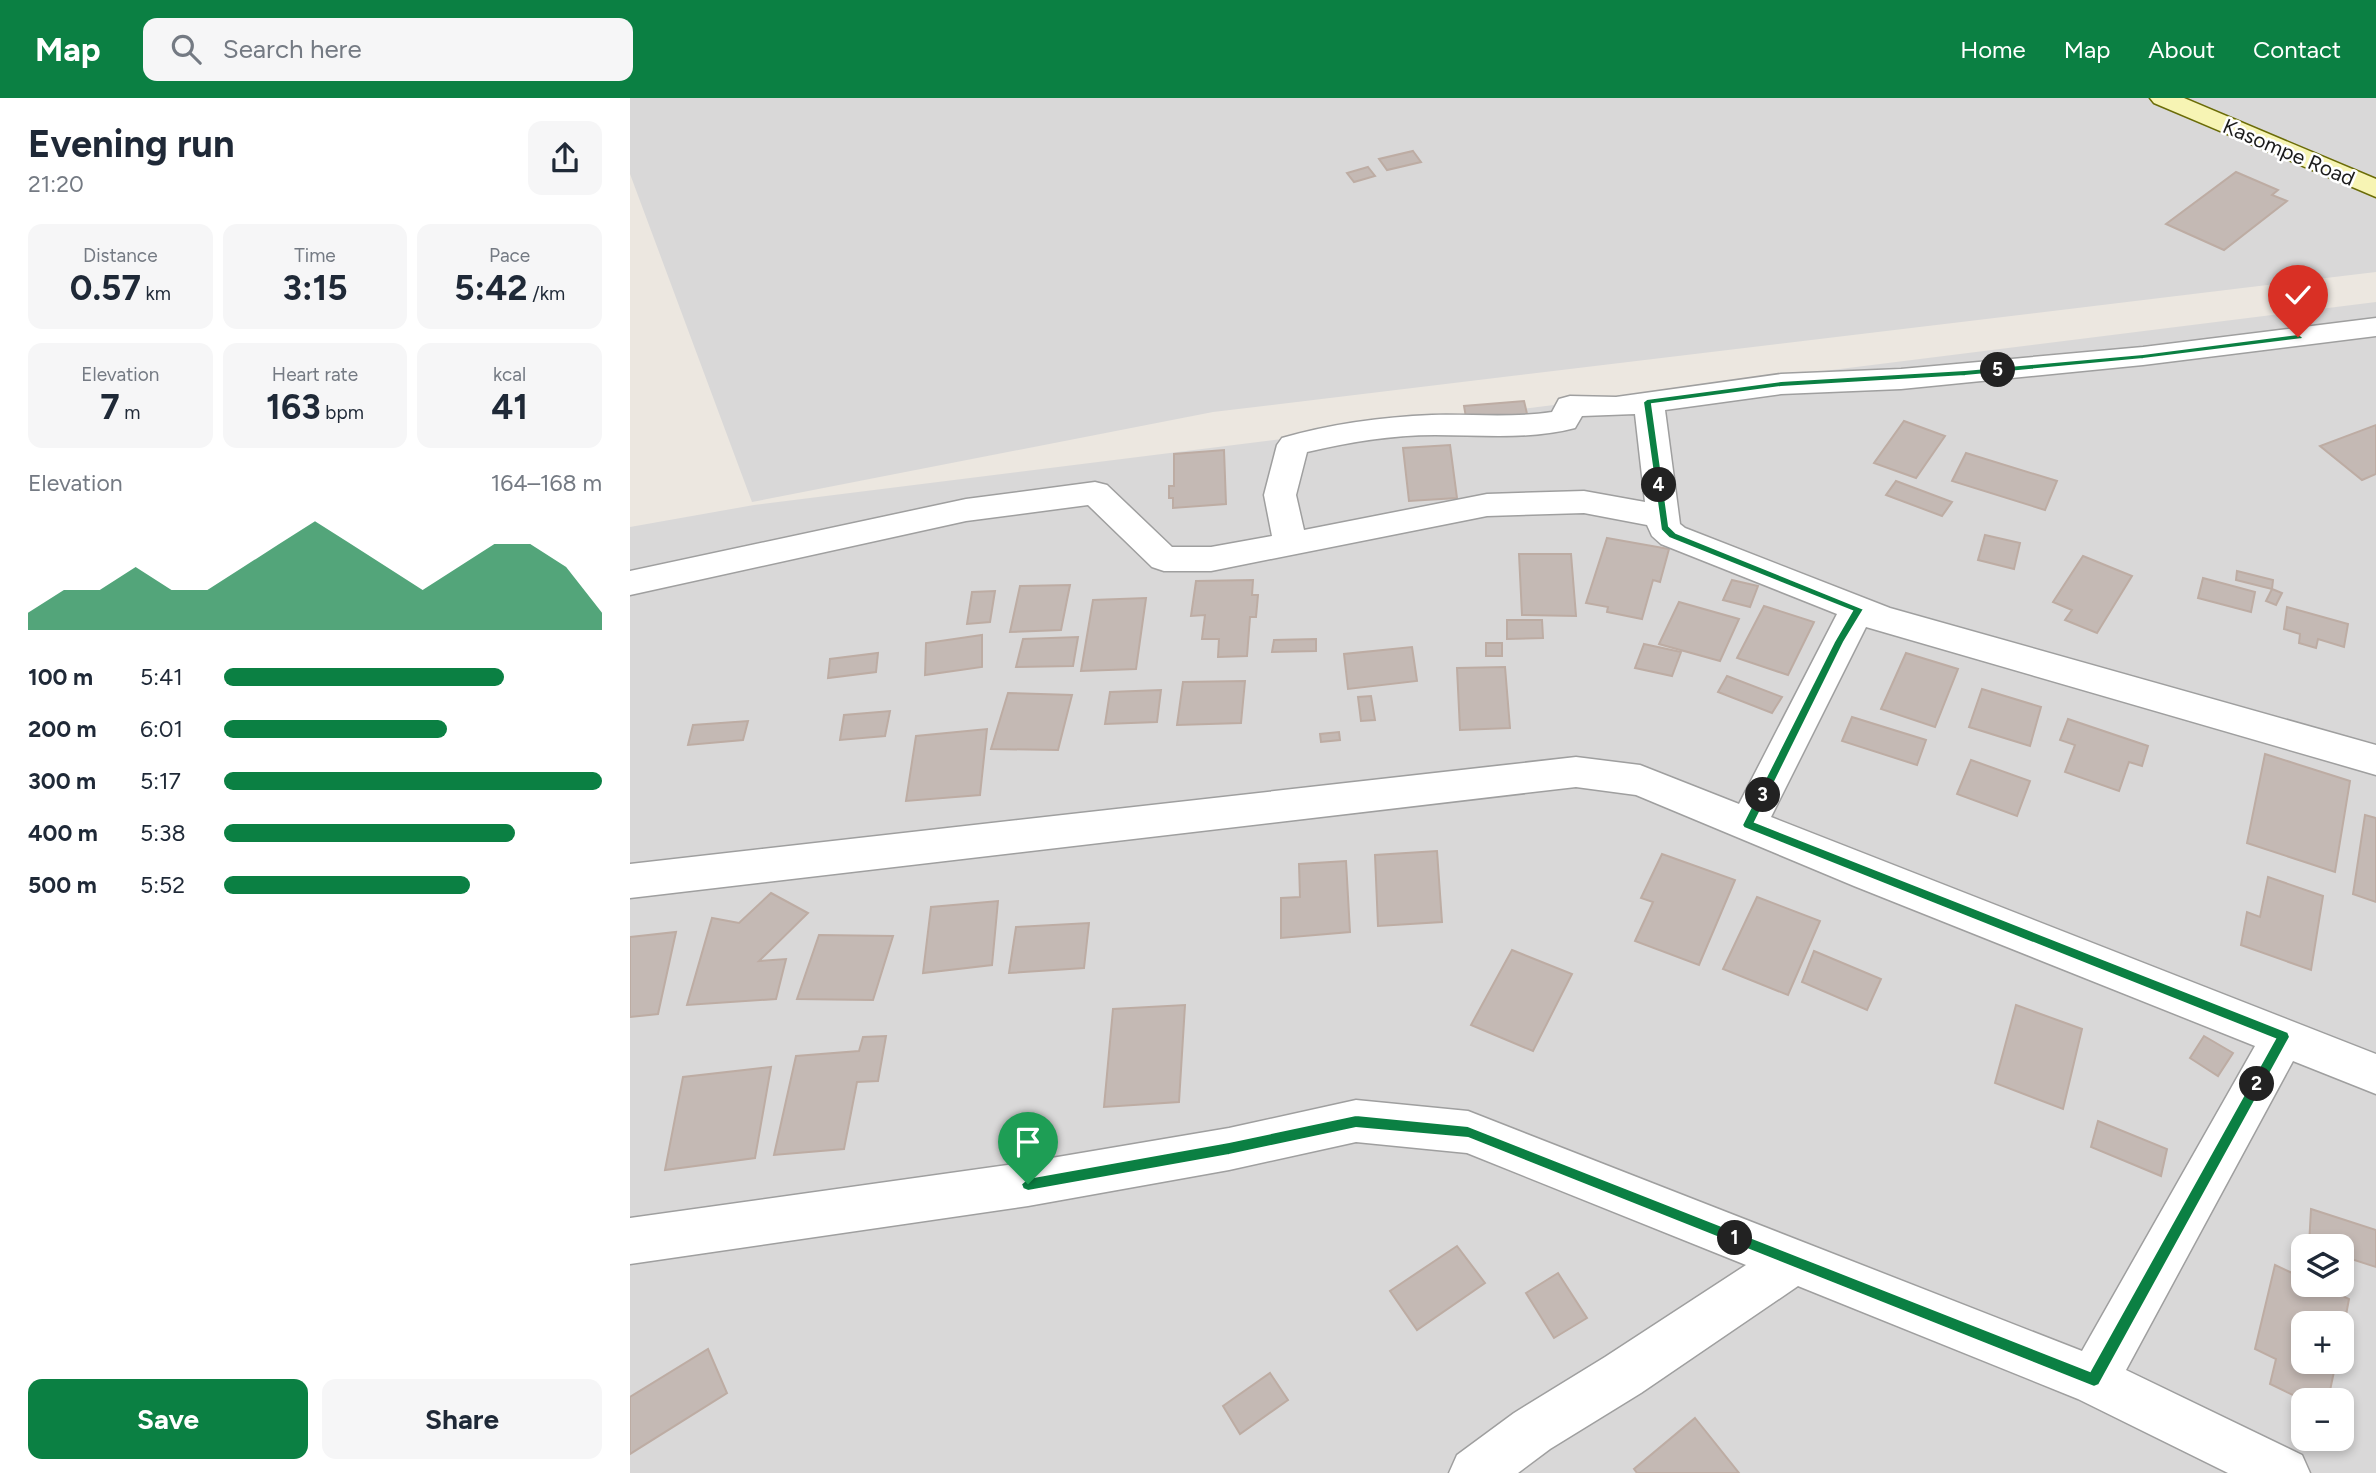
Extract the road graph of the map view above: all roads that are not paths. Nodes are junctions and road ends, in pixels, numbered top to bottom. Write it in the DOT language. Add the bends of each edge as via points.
graph roads {
  1 [pos="2162,98"];
  2 [pos="2376,189"];
  3 [pos="2376,327"];
  4 [pos="1647,402"];
  5 [pos="1663,517"];
  6 [pos="1290,544"];
  7 [pos="630,583"];
  8 [pos="1858,609"];
  9 [pos="2376,759"];
  10 [pos="1748,825"];
  11 [pos="630,881"];
  12 [pos="2284,1037"];
  13 [pos="2376,1074"];
  14 [pos="630,1241"];
  15 [pos="1794,1261"];
  16 [pos="2094,1380"];
  17 [pos="1475,1473"];
  18 [pos="2284,1473"];
  1 -- 2 [label="street, Kasompe Road"];
  3 -- 4 [label="street" via="2143,356 1901,379 1781,384"];
  4 -- 5 [label="street"];
  4 -- 6 [label="street" via="1570,406 1564,421 1517,427 1433,425 1355,431 1293,445 1280,495"];
  5 -- 6 [label="street" via="1584,502 1487,505"];
  5 -- 8 [label="street" via="1664,528 1673,536"];
  6 -- 7 [label="street" via="1211,559 1164,559 1095,494 966,510"];
  8 -- 9 [label="street"];
  8 -- 10 [label="street"];
  10 -- 11 [label="street" via="1640,780 1576,772"];
  10 -- 12 [label="street"];
  12 -- 13 [label="street"];
  12 -- 16 [label="street"];
  14 -- 15 [label="street" via="1028,1184 1229,1149 1356,1121 1468,1132"];
  15 -- 16 [label="street"];
  15 -- 17 [label="street"];
  16 -- 18 [label="street"];
}
